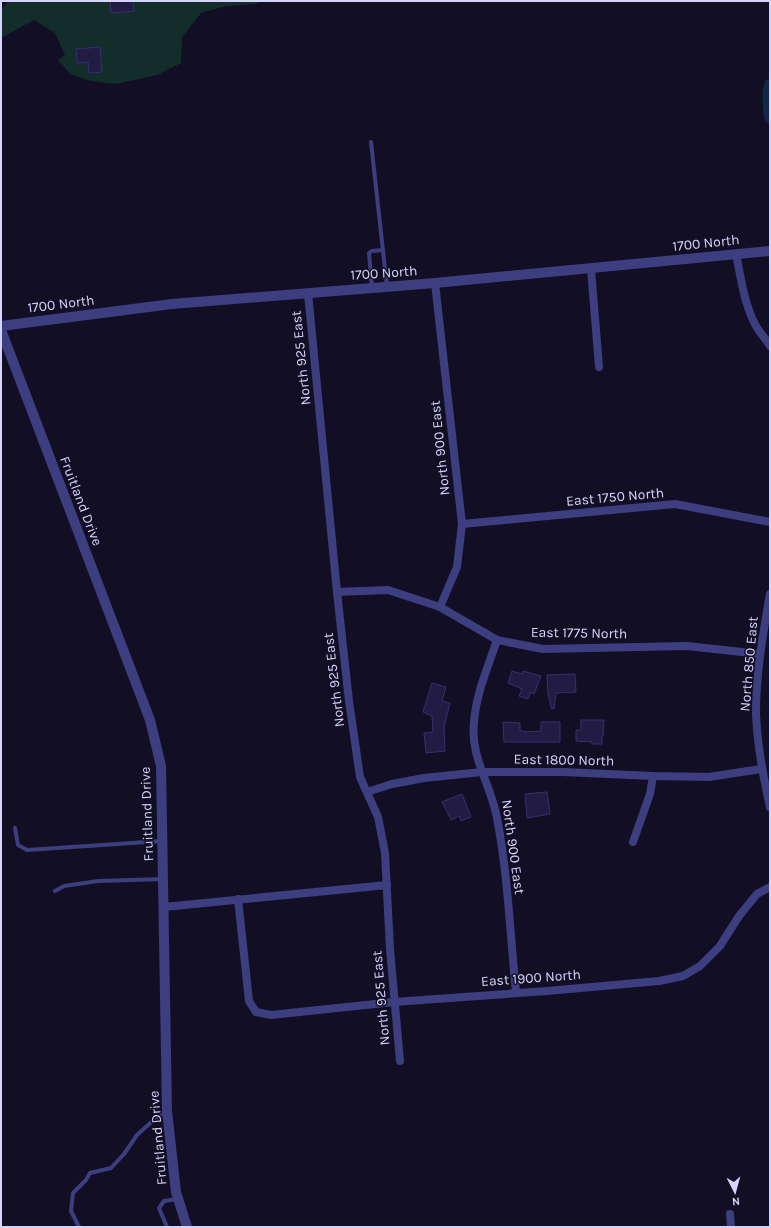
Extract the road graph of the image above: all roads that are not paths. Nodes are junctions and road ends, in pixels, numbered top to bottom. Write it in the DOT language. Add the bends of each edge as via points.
graph roads {
  1 [pos="371,142"];
  2 [pos="383,250"];
  3 [pos="770,250"];
  4 [pos="736,254"];
  5 [pos="591,269"];
  6 [pos="435,283"];
  7 [pos="388,287"];
  8 [pos="372,288"];
  9 [pos="308,293"];
  10 [pos="1,326"];
  11 [pos="1,330"];
  12 [pos="770,346"];
  13 [pos="599,367"];
  14 [pos="770,522"];
  15 [pos="462,524"];
  16 [pos="337,592"];
  17 [pos="770,594"];
  18 [pos="440,607"];
  19 [pos="497,640"];
  20 [pos="760,654"];
  21 [pos="761,769"];
  22 [pos="482,772"];
  23 [pos="653,776"];
  24 [pos="367,792"];
  25 [pos="770,807"];
  26 [pos="15,828"];
  27 [pos="163,841"];
  28 [pos="632,842"];
  29 [pos="163,879"];
  30 [pos="387,885"];
  31 [pos="770,886"];
  32 [pos="55,892"];
  33 [pos="238,899"];
  34 [pos="164,907"];
  35 [pos="516,992"];
  36 [pos="394,1002"];
  37 [pos="400,1061"];
  38 [pos="167,1111"];
  39 [pos="178,1199"];
  40 [pos="730,1214"];
  41 [pos="79,1227"];
  42 [pos="167,1227"];
  43 [pos="187,1227"];
  44 [pos="731,1227"];
  1 -- 2 [label="lane"];
  2 -- 7 [label="lane"];
  2 -- 8 [label="lane" via="369,253"];
  3 -- 4 [label="street, 1700 North"];
  4 -- 5 [label="street, 1700 North"];
  4 -- 12 [label="street" via="748,307 756,326"];
  5 -- 6 [label="street, 1700 North"];
  5 -- 13 [label="street"];
  6 -- 7 [label="street, 1700 North"];
  6 -- 15 [label="street, North 900 East"];
  7 -- 8 [label="street, 1700 North"];
  8 -- 9 [label="street, 1700 North"];
  9 -- 10 [label="street, 1700 North" via="172,304"];
  9 -- 16 [label="street, North 925 East"];
  11 -- 27 [label="street, Fruitland Drive" via="150,720 161,766"];
  14 -- 15 [label="street, East 1750 North" via="676,504"];
  15 -- 18 [label="street, North 900 East" via="457,567"];
  16 -- 18 [label="street, East 1775 North" via="388,590"];
  16 -- 24 [label="street, North 925 East" via="360,777"];
  17 -- 20 [label="street, North 850 East"];
  18 -- 19 [label="street, East 1775 North"];
  19 -- 20 [label="street, East 1775 North" via="543,649 687,646"];
  19 -- 22 [label="street, North 900 East" via="479,695 474,722 475,754"];
  20 -- 21 [label="street, North 850 East" via="756,713"];
  21 -- 23 [label="street, East 1800 North" via="709,777"];
  21 -- 25 [label="street, North 850 East"];
  22 -- 23 [label="street, East 1800 North"];
  22 -- 24 [label="street, East 1800 North" via="424,778"];
  22 -- 35 [label="street, North 900 East" via="491,793 497,818"];
  23 -- 28 [label="street" via="650,794"];
  24 -- 30 [label="street, North 925 East" via="378,817 385,853"];
  26 -- 27 [label="lane" via="18,845 27,850"];
  27 -- 29 [label="street, Fruitland Drive"];
  29 -- 32 [label="lane" via="98,881 64,886"];
  29 -- 34 [label="street, Fruitland Drive"];
  30 -- 33 [label="street"];
  30 -- 36 [label="street, North 925 East"];
  31 -- 35 [label="street, East 1900 North" via="757,894 720,946 700,966 683,976 659,981"];
  33 -- 34 [label="street"];
  33 -- 36 [label="street, East 1900 North" via="249,1001 256,1012 271,1016"];
  34 -- 38 [label="street, Fruitland Drive"];
  35 -- 36 [label="street, East 1900 North"];
  36 -- 37 [label="street, North 925 East"];
  38 -- 39 [label="street, Fruitland Drive"];
  38 -- 41 [label="lane" via="137,1135 111,1168 90,1172 73,1193 71,1211"];
  39 -- 42 [label="lane" via="164,1201 159,1208"];
  39 -- 43 [label="street, Fruitland Drive"];
  40 -- 44 [label="street"];
}
